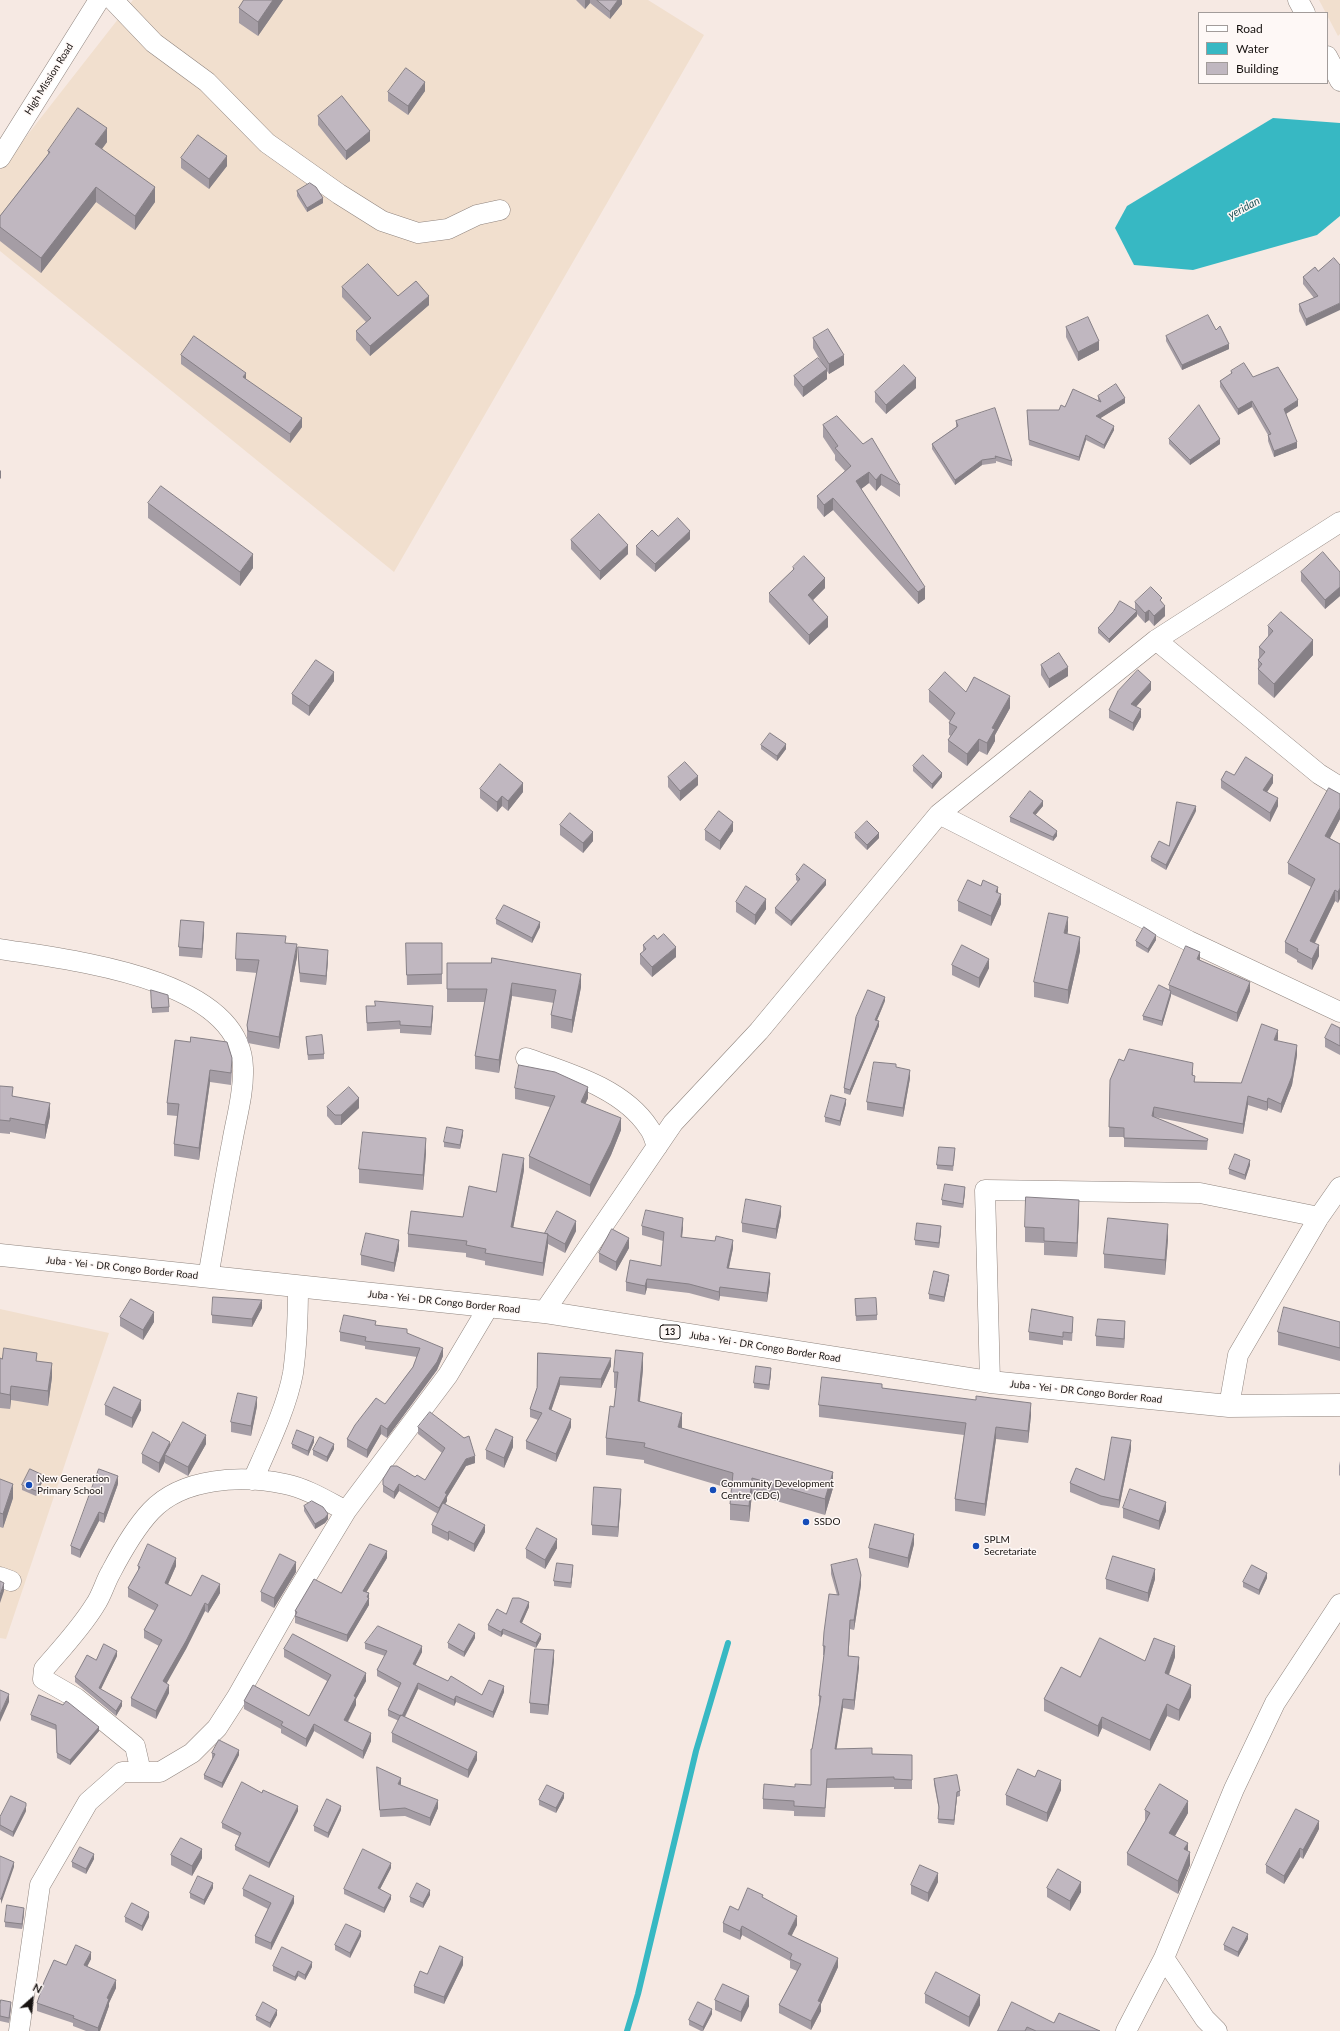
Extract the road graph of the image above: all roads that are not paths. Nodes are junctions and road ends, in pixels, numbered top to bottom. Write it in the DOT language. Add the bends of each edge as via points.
graph roads {
  1 [pos="99,0"];
  2 [pos="113,0"];
  3 [pos="1298,0"];
  4 [pos="1304,12"];
  5 [pos="1328,58"];
  6 [pos="1340,81"];
  7 [pos="0,158"];
  8 [pos="500,210"];
  9 [pos="1340,522"];
  10 [pos="1156,640"];
  11 [pos="1340,787"];
  12 [pos="939,814"];
  13 [pos="0,949"];
  14 [pos="1340,1012"];
  15 [pos="526,1058"];
  16 [pos="657,1147"];
  17 [pos="1340,1187"];
  18 [pos="1319,1217"];
  19 [pos="0,1254"];
  20 [pos="208,1277"];
  21 [pos="298,1286"];
  22 [pos="489,1306"];
  23 [pos="544,1312"];
  24 [pos="990,1382"];
  25 [pos="1340,1405"];
  26 [pos="1229,1406"];
  27 [pos="253,1480"];
  28 [pos="346,1511"];
  29 [pos="1340,1604"];
  30 [pos="141,1772"];
  31 [pos="1164,1958"];
  32 [pos="19,2031"];
  33 [pos="1126,2031"];
  34 [pos="1217,2031"];
  1 -- 7 [label="street, High Mission Road"];
  2 -- 8 [label="street" via="154,43 207,82 267,144 339,194 382,220 418,233 448,229 478,215"];
  3 -- 4 [label="street"];
  5 -- 6 [label="street"];
  9 -- 10 [label="street"];
  10 -- 11 [label="street" via="1319,774"];
  10 -- 12 [label="street"];
  12 -- 14 [label="street" via="1189,941"];
  12 -- 16 [label="street" via="758,1031 673,1123"];
  13 -- 20 [label="street" via="126,973 165,984 198,1002 220,1018 233,1033 240,1047 244,1068"];
  15 -- 16 [label="street" via="596,1085 620,1100 638,1114 650,1128"];
  16 -- 23 [label="street"];
  17 -- 18 [label="street"];
  18 -- 24 [label="street" via="1200,1193 985,1190"];
  18 -- 26 [label="street" via="1238,1355"];
  19 -- 20 [label="main road, Juba - Yei - DR Congo Border Road / 13"];
  20 -- 21 [label="main road, Juba - Yei - DR Congo Border Road / 13"];
  21 -- 22 [label="main road, Juba - Yei - DR Congo Border Road / 13"];
  21 -- 27 [label="street" via="298,1331 292,1374 276,1428"];
  22 -- 23 [label="main road, Juba - Yei - DR Congo Border Road / 13"];
  22 -- 28 [label="street" via="448,1375"];
  23 -- 24 [label="main road, Juba - Yei - DR Congo Border Road / 13"];
  24 -- 26 [label="main road, Juba - Yei - DR Congo Border Road / 13"];
  25 -- 26 [label="main road, Juba - Yei - DR Congo Border Road / 13"];
  27 -- 28 [label="street" via="286,1484"];
  27 -- 30 [label="street" via="196,1485 173,1494 151,1511 110,1572 96,1604 44,1669 43,1679 76,1698 136,1746"];
  28 -- 30 [label="street" via="237,1697 216,1728 192,1753 160,1772"];
  29 -- 31 [label="street" via="1275,1703 1234,1789"];
  30 -- 32 [label="street" via="122,1772 88,1802 40,1885"];
  31 -- 33 [label="street"];
  31 -- 34 [label="street" via="1205,2019"];
}
